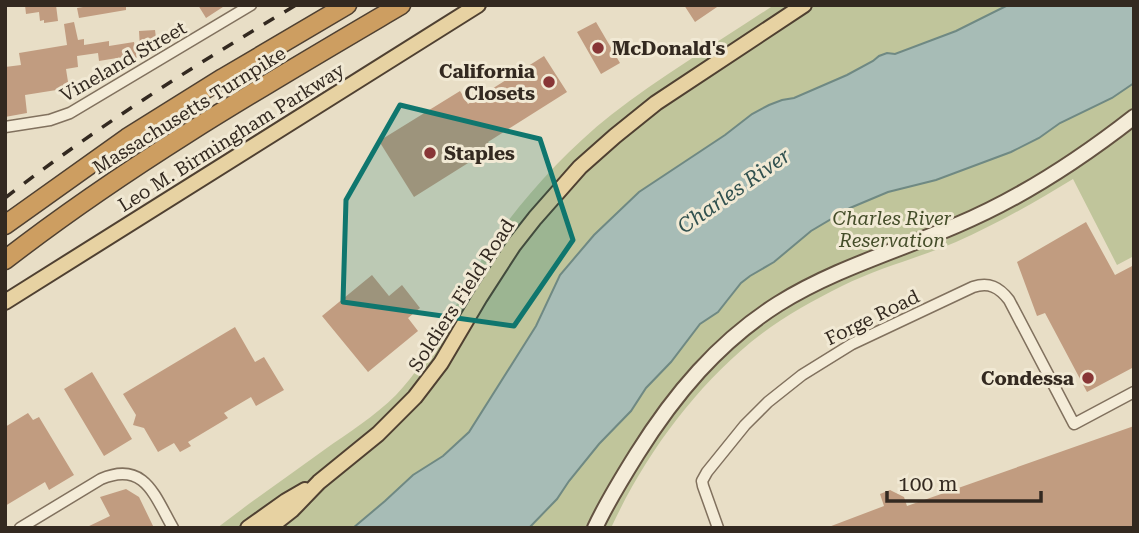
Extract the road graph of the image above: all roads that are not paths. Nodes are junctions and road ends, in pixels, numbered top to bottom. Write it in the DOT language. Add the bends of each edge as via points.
graph roads {
  1 [pos="251,5"];
  2 [pos="347,5"];
  3 [pos="401,5"];
  4 [pos="478,5"];
  5 [pos="804,5"];
  6 [pos="1134,117"];
  7 [pos="5,127"];
  8 [pos="5,225"];
  9 [pos="5,260"];
  10 [pos="5,302"];
  11 [pos="1134,392"];
  12 [pos="319,482"];
  13 [pos="20,528"];
  14 [pos="173,528"];
  15 [pos="248,528"];
  16 [pos="269,528"];
  17 [pos="595,528"];
  18 [pos="718,528"];
  1 -- 7 [label="street, Vineland Street" via="70,113"];
  2 -- 8 [label="highway, Massachusetts Turnpike" via="137,132"];
  3 -- 9 [label="highway, Massachusetts Turnpike" via="178,138"];
  4 -- 10 [label="main road, Leo M. Birmingham Parkway"];
  5 -- 12 [label="main road, Soldiers Field Road" via="668,95 580,167 513,247 422,389 378,434"];
  6 -- 17 [label="street" via="1070,164 993,208 824,279 756,319 701,368 671,403"];
  11 -- 18 [label="street, Forge Road" via="1074,424 1009,300 994,287 973,287 840,351 802,375 756,414 703,479"];
  12 -- 15 [label="main road, Soldiers Field Road"];
  12 -- 16 [label="main road, Soldiers Field Road"];
  13 -- 14 [label="street" via="101,479 124,473 144,482"];
}
